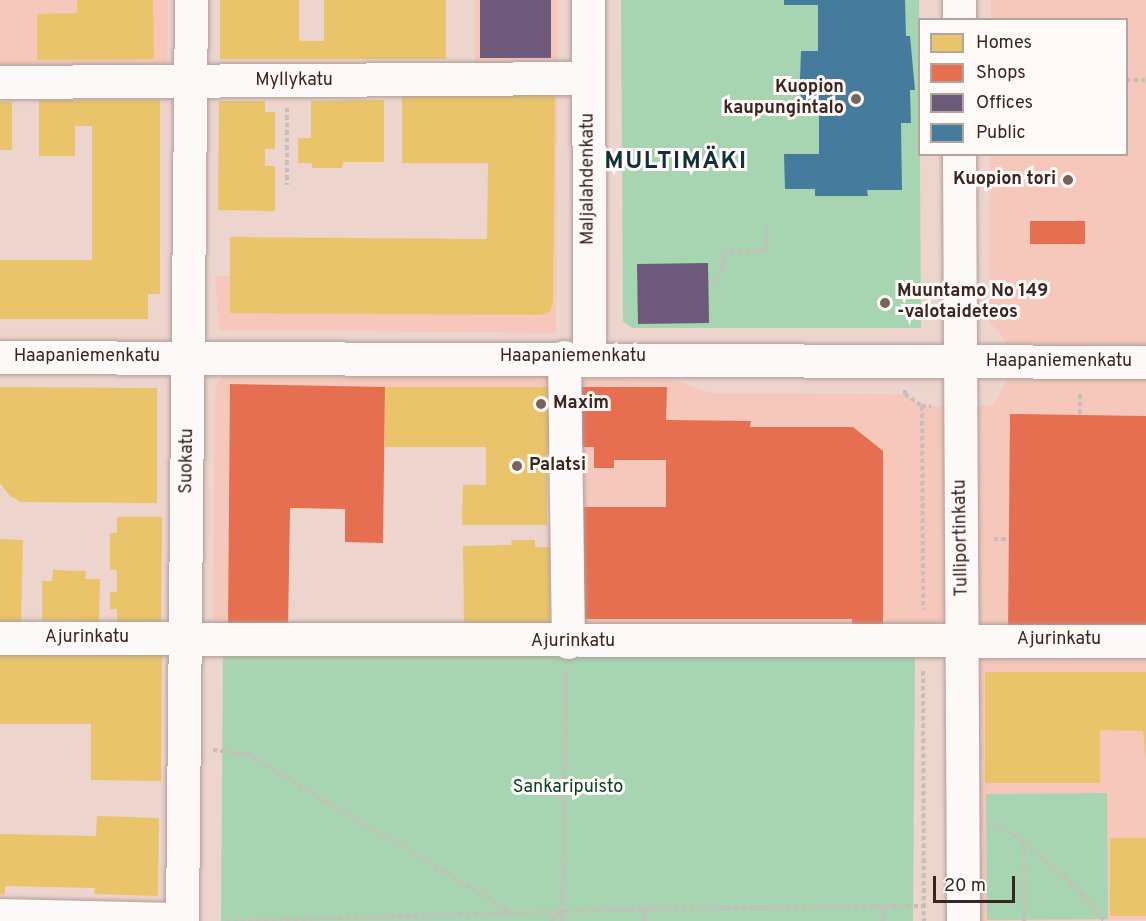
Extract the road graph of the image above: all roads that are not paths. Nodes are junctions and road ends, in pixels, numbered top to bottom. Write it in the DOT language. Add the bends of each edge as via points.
graph roads {
  1 [pos="191,0"];
  2 [pos="588,0"];
  3 [pos="959,0"];
  4 [pos="959,18"];
  5 [pos="588,78"];
  6 [pos="191,81"];
  7 [pos="0,82"];
  8 [pos="959,156"];
  9 [pos="0,357"];
  10 [pos="189,357"];
  11 [pos="577,357"];
  12 [pos="960,362"];
  13 [pos="1146,362"];
  14 [pos="0,638"];
  15 [pos="185,639"];
  16 [pos="963,640"];
  17 [pos="1146,641"];
  18 [pos="568,657"];
  19 [pos="0,915"];
  20 [pos="182,920"];
  21 [pos="963,921"];
  1 -- 6 [label="street, Suokatu"];
  2 -- 5 [label="street, Maljalahdenkatu"];
  3 -- 4 [label="street"];
  5 -- 6 [label="street, Myllykatu"];
  5 -- 11 [label="street, Maljalahdenkatu"];
  6 -- 7 [label="street, Myllykatu"];
  6 -- 10 [label="street, Suokatu"];
  8 -- 12 [label="street, Tulliportinkatu"];
  9 -- 10 [label="street, Haapaniemenkatu"];
  10 -- 11 [label="street, Haapaniemenkatu"];
  10 -- 15 [label="street, Suokatu"];
  11 -- 12 [label="street, Haapaniemenkatu"];
  11 -- 18 [label="street, Maljalahdenkatu"];
  12 -- 13 [label="street, Haapaniemenkatu"];
  12 -- 16 [label="street, Tulliportinkatu"];
  14 -- 15 [label="street, Ajurinkatu"];
  15 -- 18 [label="street, Ajurinkatu"];
  15 -- 20 [label="street, Suokatu"];
  16 -- 17 [label="street, Ajurinkatu"];
  16 -- 18 [label="street, Ajurinkatu"];
  16 -- 21 [label="street, Tulliportinkatu"];
  19 -- 20 [label="street"];
}
